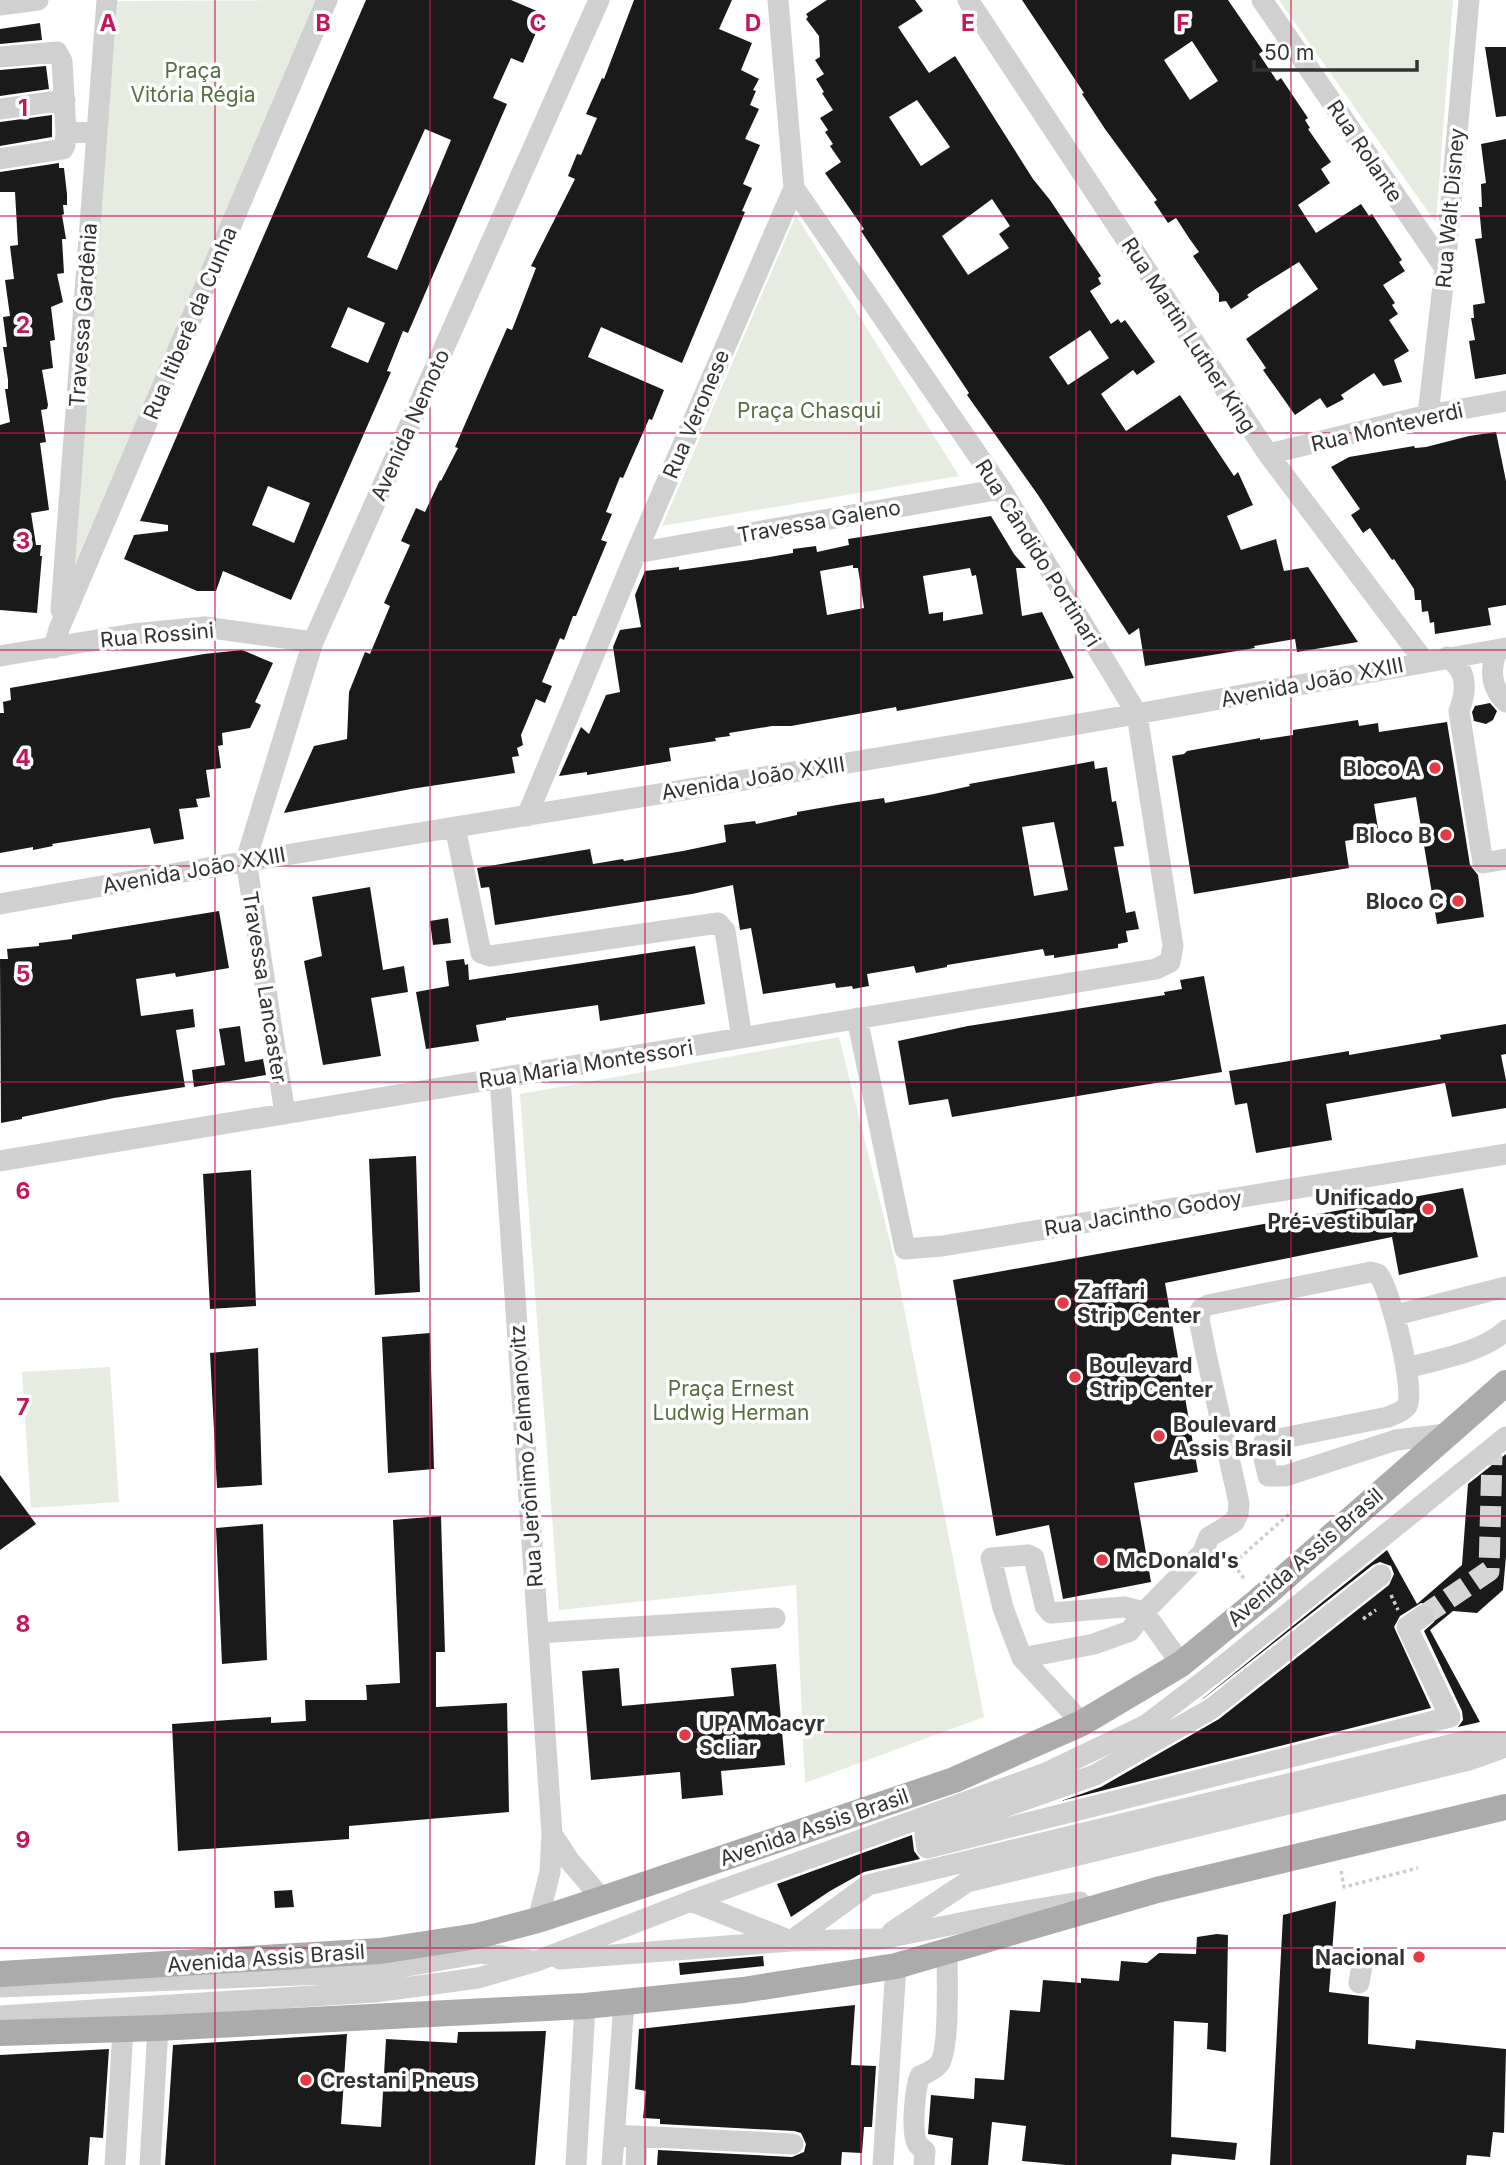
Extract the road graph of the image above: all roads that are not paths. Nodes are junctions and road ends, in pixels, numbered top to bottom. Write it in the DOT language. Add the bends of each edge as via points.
graph roads {
  1 [pos="38,0"];
  2 [pos="107,0"];
  3 [pos="327,0"];
  4 [pos="599,0"];
  5 [pos="778,0"];
  6 [pos="968,0"];
  7 [pos="1262,0"];
  8 [pos="1469,0"];
  9 [pos="0,5"];
  10 [pos="0,57"];
  11 [pos="65,100"];
  12 [pos="0,110"];
  13 [pos="97,132"];
  14 [pos="66,133"];
  15 [pos="0,159"];
  16 [pos="794,188"];
  17 [pos="1445,268"];
  18 [pos="1506,401"];
  19 [pos="1428,415"];
  20 [pos="1268,454"];
  21 [pos="1001,489"];
  22 [pos="636,553"];
  23 [pos="57,638"];
  24 [pos="313,642"];
  25 [pos="1502,649"];
  26 [pos="1474,653"];
  27 [pos="0,656"];
  28 [pos="1447,657"];
  29 [pos="1424,661"];
  30 [pos="1491,672"];
  31 [pos="1464,674"];
  32 [pos="1506,702"];
  33 [pos="1136,714"];
  34 [pos="527,816"];
  35 [pos="455,827"];
  36 [pos="1506,859"];
  37 [pos="246,860"];
  38 [pos="0,904"];
  39 [pos="1170,962"];
  40 [pos="857,1018"];
  41 [pos="742,1038"];
  42 [pos="500,1078"];
  43 [pos="285,1114"];
  44 [pos="1506,1154"];
  45 [pos="0,1161"];
  46 [pos="1506,1287"];
  47 [pos="1396,1315"];
  48 [pos="1506,1330"];
  49 [pos="1406,1368"];
  50 [pos="1506,1383"];
  51 [pos="1446,1434"];
  52 [pos="1506,1437"];
  53 [pos="1381,1574"];
  54 [pos="1144,1612"];
  55 [pos="775,1618"];
  56 [pos="1415,1622"];
  57 [pos="538,1633"];
  58 [pos="1022,1658"];
  59 [pos="1181,1664"];
  60 [pos="1082,1723"];
  61 [pos="1506,1745"];
  62 [pos="1506,1807"];
  63 [pos="552,1834"];
  64 [pos="1157,1890"];
  65 [pos="602,1899"];
  66 [pos="691,1901"];
  67 [pos="538,1920"];
  68 [pos="881,1939"];
  69 [pos="791,1941"];
  70 [pos="947,1952"];
  71 [pos="1363,1959"];
  72 [pos="537,1961"];
  73 [pos="896,1966"];
  74 [pos="0,1974"];
  75 [pos="1359,1983"];
  76 [pos="0,1987"];
  77 [pos="624,2003"];
  78 [pos="585,2006"];
  79 [pos="0,2016"];
  80 [pos="158,2028"];
  81 [pos="123,2029"];
  82 [pos="0,2033"];
  83 [pos="637,2136"];
  84 [pos="793,2144"];
  85 [pos="613,2152"];
  86 [pos="576,2159"];
  87 [pos="115,2165"];
  88 [pos="150,2165"];
  89 [pos="636,2165"];
  90 [pos="883,2165"];
  91 [pos="924,2165"];
  1 -- 9 [label="street"];
  2 -- 13 [label="street, Travessa Gardênia"];
  3 -- 23 [label="street, Rua Itiberê da Cunha"];
  4 -- 24 [label="street, Avenida Nemoto"];
  5 -- 16 [label="street, Rua Veronese"];
  6 -- 20 [label="street, Rua Martin Luther King"];
  7 -- 17 [label="street, Rua Rolante"];
  8 -- 17 [label="street, Rua Walt Disney"];
  10 -- 11 [label="street" via="57,52"];
  11 -- 12 [label="street"];
  11 -- 14 [label="street"];
  13 -- 14 [label="street"];
  13 -- 23 [label="street, Travessa Gardênia"];
  14 -- 15 [label="street" via="65,145 58,150"];
  16 -- 21 [label="street, Rua Cândido Portinari"];
  16 -- 22 [label="street, Rua Veronese"];
  17 -- 19 [label="street, Rua Walt Disney"];
  18 -- 19 [label="street, Rua Monteverdi"];
  19 -- 20 [label="street, Rua Monteverdi"];
  20 -- 29 [label="street, Rua Martin Luther King"];
  21 -- 22 [label="street, Travessa Galeno"];
  21 -- 33 [label="street, Rua Cândido Portinari"];
  22 -- 34 [label="street, Rua Veronese"];
  23 -- 24 [label="street, Rua Rossini" via="204,627"];
  23 -- 27 [label="street, Rua Rossini"];
  24 -- 37 [label="street, Avenida Nemoto"];
  25 -- 26 [label="street, Avenida João XXIII"];
  25 -- 30 [label="street"];
  26 -- 28 [label="street, Avenida João XXIII"];
  26 -- 30 [label="street"];
  26 -- 31 [label="street"];
  28 -- 29 [label="street, Avenida João XXIII"];
  28 -- 31 [label="street"];
  29 -- 33 [label="street, Avenida João XXIII"];
  30 -- 32 [label="street"];
  31 -- 36 [label="street" via="1464,701 1459,711 1483,863"];
  33 -- 34 [label="street, Avenida João XXIII"];
  33 -- 39 [label="street, Rua Cândido Portinari" via="1173,946"];
  34 -- 35 [label="street, Avenida João XXIII"];
  35 -- 37 [label="street, Avenida João XXIII"];
  35 -- 41 [label="street" via="481,953 490,956 719,923 725,931"];
  37 -- 38 [label="street, Avenida João XXIII"];
  37 -- 43 [label="street, Travessa Lancaster"];
  39 -- 40 [label="street, Rua Maria Montessori" via="1156,969"];
  40 -- 41 [label="street, Rua Maria Montessori"];
  40 -- 44 [label="street, Rua Jacintho Godoy" via="905,1249"];
  41 -- 42 [label="street, Rua Maria Montessori"];
  42 -- 43 [label="street, Rua Maria Montessori"];
  42 -- 57 [label="street, Rua Jerônimo Zelmanovitz"];
  43 -- 45 [label="street, Rua Maria Montessori"];
  46 -- 47 [label="street"];
  47 -- 49 [label="street"];
  47 -- 54 [label="street" via="1383,1279 1375,1272 1201,1309 1199,1319 1238,1514 1234,1522 1209,1537 1203,1552"];
  48 -- 49 [label="street" via="1492,1341"];
  49 -- 51 [label="street" via="1410,1395 1401,1412 1264,1442 1267,1476 1285,1476 1396,1440"];
  50 -- 51 [label="main road, Avenida Assis Brasil"];
  51 -- 59 [label="main road, Avenida Assis Brasil"];
  52 -- 66 [label="street" via="1146,1725 1046,1773"];
  53 -- 56 [label="street" via="1211,1709 1095,1775 925,1835 927,1848 1450,1717"];
  54 -- 58 [label="street" via="1130,1631 1094,1644"];
  54 -- 58 [label="street" via="1124,1607 1051,1613 1031,1556 991,1558"];
  54 -- 59 [label="street"];
  55 -- 57 [label="street"];
  57 -- 63 [label="street, Rua Jerônimo Zelmanovitz"];
  58 -- 60 [label="street"];
  59 -- 60 [label="main road, Avenida Assis Brasil"];
  60 -- 65 [label="main road, Avenida Assis Brasil" via="954,1780"];
  61 -- 68 [label="street" via="1469,1760 967,1882"];
  61 -- 69 [label="street" via="1466,1741 868,1885"];
  62 -- 64 [label="main road"];
  63 -- 65 [label="street, Rua Jerônimo Zelmanovitz"];
  63 -- 67 [label="street, Rua Jerônimo Zelmanovitz" via="550,1871"];
  64 -- 68 [label="street"];
  64 -- 70 [label="main road"];
  65 -- 67 [label="main road, Avenida Assis Brasil"];
  66 -- 69 [label="street"];
  66 -- 72 [label="street"];
  67 -- 74 [label="main road, Avenida Assis Brasil" via="477,1936 380,1951"];
  68 -- 69 [label="street"];
  69 -- 72 [label="street"];
  70 -- 73 [label="main road"];
  70 -- 91 [label="street" via="942,2059 918,2079 917,2143 925,2151"];
  71 -- 75 [label="street"];
  72 -- 76 [label="street" via="481,1954 374,1972"];
  72 -- 79 [label="street" via="478,1978 374,1992"];
  73 -- 77 [label="main road"];
  73 -- 90 [label="street"];
  77 -- 78 [label="main road"];
  77 -- 85 [label="street"];
  78 -- 80 [label="main road"];
  78 -- 86 [label="street"];
  80 -- 81 [label="main road"];
  80 -- 88 [label="street"];
  81 -- 82 [label="main road"];
  81 -- 87 [label="street"];
  83 -- 84 [label="street"];
  83 -- 85 [label="street"];
  83 -- 89 [label="street"];
  85 -- 86 [label="street"];
}
